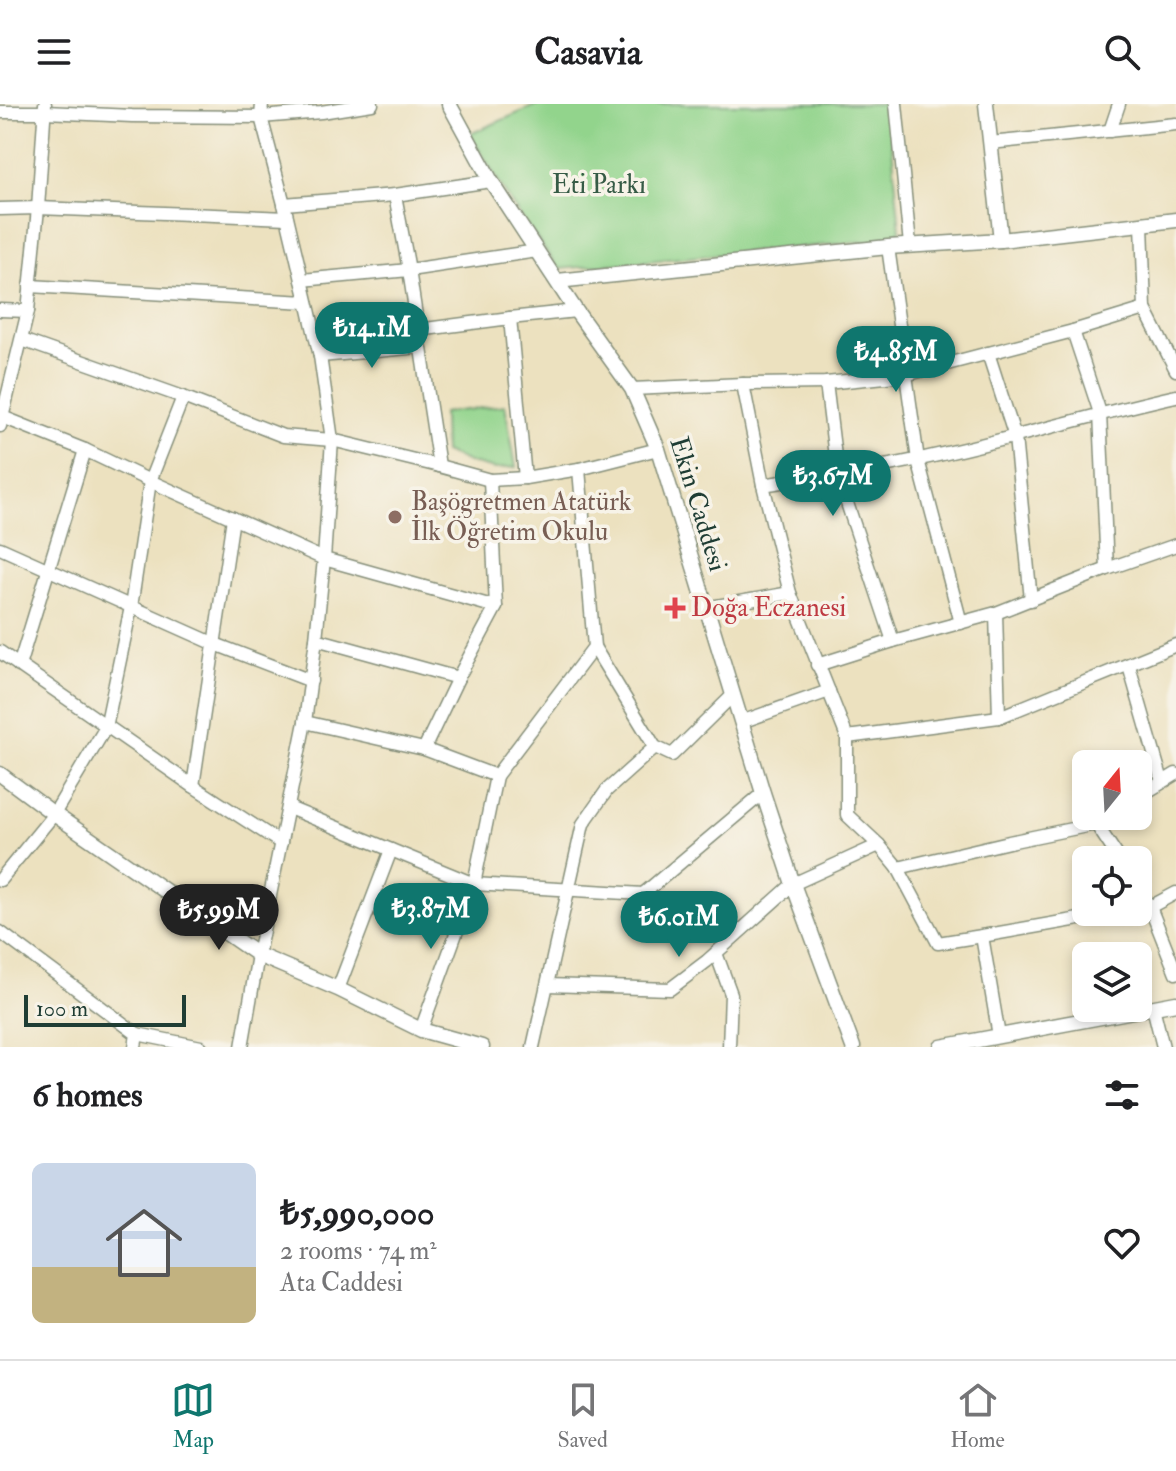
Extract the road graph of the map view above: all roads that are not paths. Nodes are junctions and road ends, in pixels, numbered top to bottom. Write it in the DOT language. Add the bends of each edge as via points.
graph roads {
  1 [pos="372,104"];
  2 [pos="449,104"];
  3 [pos="896,104"];
  4 [pos="986,104"];
  5 [pos="1119,104"];
  6 [pos="45,108"];
  7 [pos="132,110"];
  8 [pos="261,110"];
  9 [pos="0,112"];
  10 [pos="1176,124"];
  11 [pos="1110,131"];
  12 [pos="990,143"];
  13 [pos="491,181"];
  14 [pos="395,195"];
  15 [pos="284,204"];
  16 [pos="38,208"];
  17 [pos="0,209"];
  18 [pos="287,218"];
  19 [pos="1176,220"];
  20 [pos="1142,224"];
  21 [pos="1001,240"];
  22 [pos="910,245"];
  23 [pos="888,247"];
  24 [pos="537,251"];
  25 [pos="409,270"];
  26 [pos="302,280"];
  27 [pos="557,281"];
  28 [pos="30,286"];
  29 [pos="306,302"];
  30 [pos="1145,309"];
  31 [pos="0,310"];
  32 [pos="28,311"];
  33 [pos="576,311"];
  34 [pos="510,318"];
  35 [pos="418,330"];
  36 [pos="1073,331"];
  37 [pos="22,340"];
  38 [pos="420,347"];
  39 [pos="988,353"];
  40 [pos="320,356"];
  41 [pos="1176,370"];
  42 [pos="905,375"];
  43 [pos="826,383"];
  44 [pos="743,384"];
  45 [pos="632,389"];
  46 [pos="1176,396"];
  47 [pos="183,397"];
  48 [pos="1100,413"];
  49 [pos="1,419"];
  50 [pos="1015,437"];
  51 [pos="332,440"];
  52 [pos="658,449"];
  53 [pos="85,450"];
  54 [pos="918,460"];
  55 [pos="439,466"];
  56 [pos="579,469"];
  57 [pos="837,473"];
  58 [pos="525,478"];
  59 [pos="490,480"];
  60 [pos="150,481"];
  61 [pos="763,485"];
  62 [pos="233,518"];
  63 [pos="1176,545"];
  64 [pos="0,548"];
  65 [pos="324,559"];
  66 [pos="48,569"];
  67 [pos="1107,569"];
  68 [pos="790,593"];
  69 [pos="1031,600"];
  70 [pos="131,607"];
  71 [pos="496,607"];
  72 [pos="705,608"];
  73 [pos="996,613"];
  74 [pos="961,623"];
  75 [pos="316,639"];
  76 [pos="893,641"];
  77 [pos="215,644"];
  78 [pos="1176,645"];
  79 [pos="594,647"];
  80 [pos="0,652"];
  81 [pos="817,665"];
  82 [pos="19,666"];
  83 [pos="1129,666"];
  84 [pos="458,678"];
  85 [pos="311,681"];
  86 [pos="829,691"];
  87 [pos="732,696"];
  88 [pos="999,717"];
  89 [pos="305,722"];
  90 [pos="741,722"];
  91 [pos="106,727"];
  92 [pos="847,737"];
  93 [pos="655,747"];
  94 [pos="424,749"];
  95 [pos="0,774"];
  96 [pos="1176,774"];
  97 [pos="496,776"];
  98 [pos="1162,781"];
  99 [pos="193,786"];
  100 [pos="1152,788"];
  101 [pos="763,793"];
  102 [pos="289,808"];
  103 [pos="54,814"];
  104 [pos="1072,829"];
  105 [pos="281,843"];
  106 [pos="879,845"];
  107 [pos="391,850"];
  108 [pos="898,868"];
  109 [pos="0,880"];
  110 [pos="474,884"];
  111 [pos="793,884"];
  112 [pos="569,890"];
  113 [pos="1176,893"];
  114 [pos="1152,904"];
  115 [pos="1072,920"];
  116 [pos="1152,924"];
  117 [pos="0,932"];
  118 [pos="982,936"];
  119 [pos="716,953"];
  120 [pos="258,955"];
  121 [pos="1176,973"];
  122 [pos="548,985"];
  123 [pos="338,989"];
  124 [pos="1176,1003"];
  125 [pos="1153,1007"];
  126 [pos="421,1030"];
  127 [pos="999,1036"];
  128 [pos="136,1040"];
  129 [pos="979,1044"];
  130 [pos="201,1047"];
  131 [pos="242,1047"];
  132 [pos="482,1047"];
  133 [pos="533,1047"];
  134 [pos="729,1047"];
  135 [pos="853,1047"];
  136 [pos="941,1047"];
  137 [pos="1163,1047"];
  1 -- 8 [label="street" via="321,112"];
  2 -- 13 [label="street, Ekin Caddesi"];
  3 -- 22 [label="street"];
  4 -- 12 [label="street"];
  5 -- 11 [label="street"];
  6 -- 7 [label="street"];
  6 -- 9 [label="street"];
  6 -- 16 [label="street"];
  7 -- 8 [label="street"];
  8 -- 15 [label="street"];
  10 -- 11 [label="street"];
  11 -- 12 [label="street"];
  12 -- 21 [label="street"];
  13 -- 14 [label="street"];
  13 -- 24 [label="street, Ekin Caddesi"];
  14 -- 15 [label="street"];
  14 -- 25 [label="street"];
  15 -- 18 [label="street"];
  16 -- 17 [label="street"];
  16 -- 18 [label="street"];
  16 -- 28 [label="street"];
  18 -- 26 [label="street"];
  19 -- 20 [label="street"];
  20 -- 21 [label="street"];
  20 -- 30 [label="street"];
  21 -- 22 [label="street"];
  22 -- 23 [label="street"];
  23 -- 27 [label="street"];
  23 -- 42 [label="street"];
  24 -- 25 [label="street"];
  24 -- 27 [label="street, Ekin Caddesi"];
  25 -- 26 [label="street"];
  25 -- 35 [label="street"];
  26 -- 29 [label="street"];
  27 -- 33 [label="street, Ekin Caddesi"];
  28 -- 29 [label="street"];
  28 -- 32 [label="street"];
  29 -- 40 [label="street"];
  30 -- 36 [label="street"];
  30 -- 41 [label="street"];
  31 -- 32 [label="street"];
  32 -- 37 [label="street"];
  33 -- 34 [label="street"];
  33 -- 45 [label="street, Ekin Caddesi"];
  34 -- 35 [label="street"];
  34 -- 58 [label="street"];
  35 -- 38 [label="street"];
  36 -- 39 [label="street"];
  36 -- 48 [label="street"];
  37 -- 47 [label="street"];
  37 -- 49 [label="street"];
  38 -- 40 [label="street"];
  38 -- 55 [label="street"];
  39 -- 42 [label="street"];
  39 -- 50 [label="street"];
  40 -- 51 [label="street"];
  42 -- 43 [label="street"];
  42 -- 54 [label="street"];
  43 -- 44 [label="street"];
  43 -- 57 [label="street"];
  44 -- 45 [label="street"];
  44 -- 61 [label="street"];
  45 -- 52 [label="street, Ekin Caddesi"];
  46 -- 48 [label="street"];
  47 -- 51 [label="street" via="283,436"];
  47 -- 60 [label="street"];
  48 -- 50 [label="street"];
  48 -- 67 [label="street"];
  49 -- 53 [label="street"];
  50 -- 54 [label="street"];
  50 -- 69 [label="street"];
  51 -- 55 [label="street"];
  51 -- 65 [label="street"];
  52 -- 56 [label="street"];
  52 -- 72 [label="street, Ekin Caddesi"];
  53 -- 60 [label="street"];
  53 -- 66 [label="street"];
  54 -- 57 [label="street"];
  54 -- 74 [label="street"];
  55 -- 59 [label="street"];
  56 -- 58 [label="street"];
  56 -- 79 [label="street"];
  57 -- 61 [label="street"];
  57 -- 76 [label="street"];
  58 -- 59 [label="street"];
  59 -- 71 [label="street"];
  60 -- 62 [label="street"];
  60 -- 70 [label="street"];
  61 -- 68 [label="street"];
  62 -- 65 [label="street"];
  62 -- 77 [label="street"];
  63 -- 67 [label="street"];
  64 -- 66 [label="street"];
  65 -- 71 [label="street"];
  65 -- 75 [label="street"];
  66 -- 70 [label="street"];
  66 -- 82 [label="street"];
  67 -- 69 [label="street"];
  68 -- 72 [label="street"];
  68 -- 81 [label="street"];
  69 -- 73 [label="street"];
  70 -- 77 [label="street"];
  70 -- 91 [label="street"];
  71 -- 84 [label="street"];
  72 -- 87 [label="street, Ekin Caddesi"];
  73 -- 74 [label="street"];
  73 -- 88 [label="street"];
  74 -- 76 [label="street"];
  75 -- 84 [label="street"];
  75 -- 85 [label="street"];
  76 -- 81 [label="street"];
  77 -- 85 [label="street"];
  77 -- 99 [label="street"];
  78 -- 83 [label="street"];
  79 -- 93 [label="street"];
  79 -- 97 [label="street"];
  80 -- 82 [label="street"];
  81 -- 86 [label="street"];
  82 -- 91 [label="street"];
  83 -- 88 [label="street"];
  83 -- 98 [label="street"];
  84 -- 94 [label="street"];
  85 -- 89 [label="street"];
  86 -- 90 [label="street"];
  86 -- 92 [label="street"];
  87 -- 90 [label="street, Ekin Caddesi"];
  87 -- 93 [label="street" via="672,755"];
  88 -- 92 [label="street"];
  89 -- 94 [label="street"];
  89 -- 102 [label="street"];
  90 -- 101 [label="street, Ekin Caddesi"];
  91 -- 99 [label="street"];
  91 -- 103 [label="street"];
  92 -- 106 [label="street" via="847,815"];
  93 -- 112 [label="street" via="607,790 583,824"];
  94 -- 97 [label="street"];
  95 -- 103 [label="street"];
  96 -- 98 [label="street"];
  97 -- 110 [label="street"];
  98 -- 100 [label="street"];
  99 -- 105 [label="street"];
  101 -- 111 [label="street, Ekin Caddesi"];
  101 -- 112 [label="street" via="643,894"];
  102 -- 105 [label="street"];
  102 -- 107 [label="street"];
  103 -- 109 [label="street"];
  103 -- 120 [label="street"];
  104 -- 108 [label="street"];
  105 -- 120 [label="street"];
  106 -- 108 [label="street"];
  106 -- 111 [label="street"];
  107 -- 110 [label="street"];
  107 -- 123 [label="street"];
  108 -- 118 [label="street" via="938,943"];
  110 -- 112 [label="street"];
  110 -- 126 [label="street"];
  111 -- 119 [label="street"];
  111 -- 135 [label="street, Ekin Caddesi"];
  112 -- 122 [label="street"];
  113 -- 114 [label="street"];
  115 -- 118 [label="street"];
  116 -- 121 [label="street"];
  117 -- 128 [label="street"];
  118 -- 127 [label="street"];
  119 -- 122 [label="street" via="670,989"];
  119 -- 134 [label="street" via="731,994"];
  120 -- 123 [label="street"];
  120 -- 131 [label="street"];
  122 -- 133 [label="street"];
  123 -- 126 [label="street"];
  124 -- 125 [label="street"];
  125 -- 127 [label="street"];
  125 -- 137 [label="street"];
  126 -- 132 [label="street"];
  127 -- 129 [label="street"];
  128 -- 130 [label="street"];
  129 -- 136 [label="street"];
}
